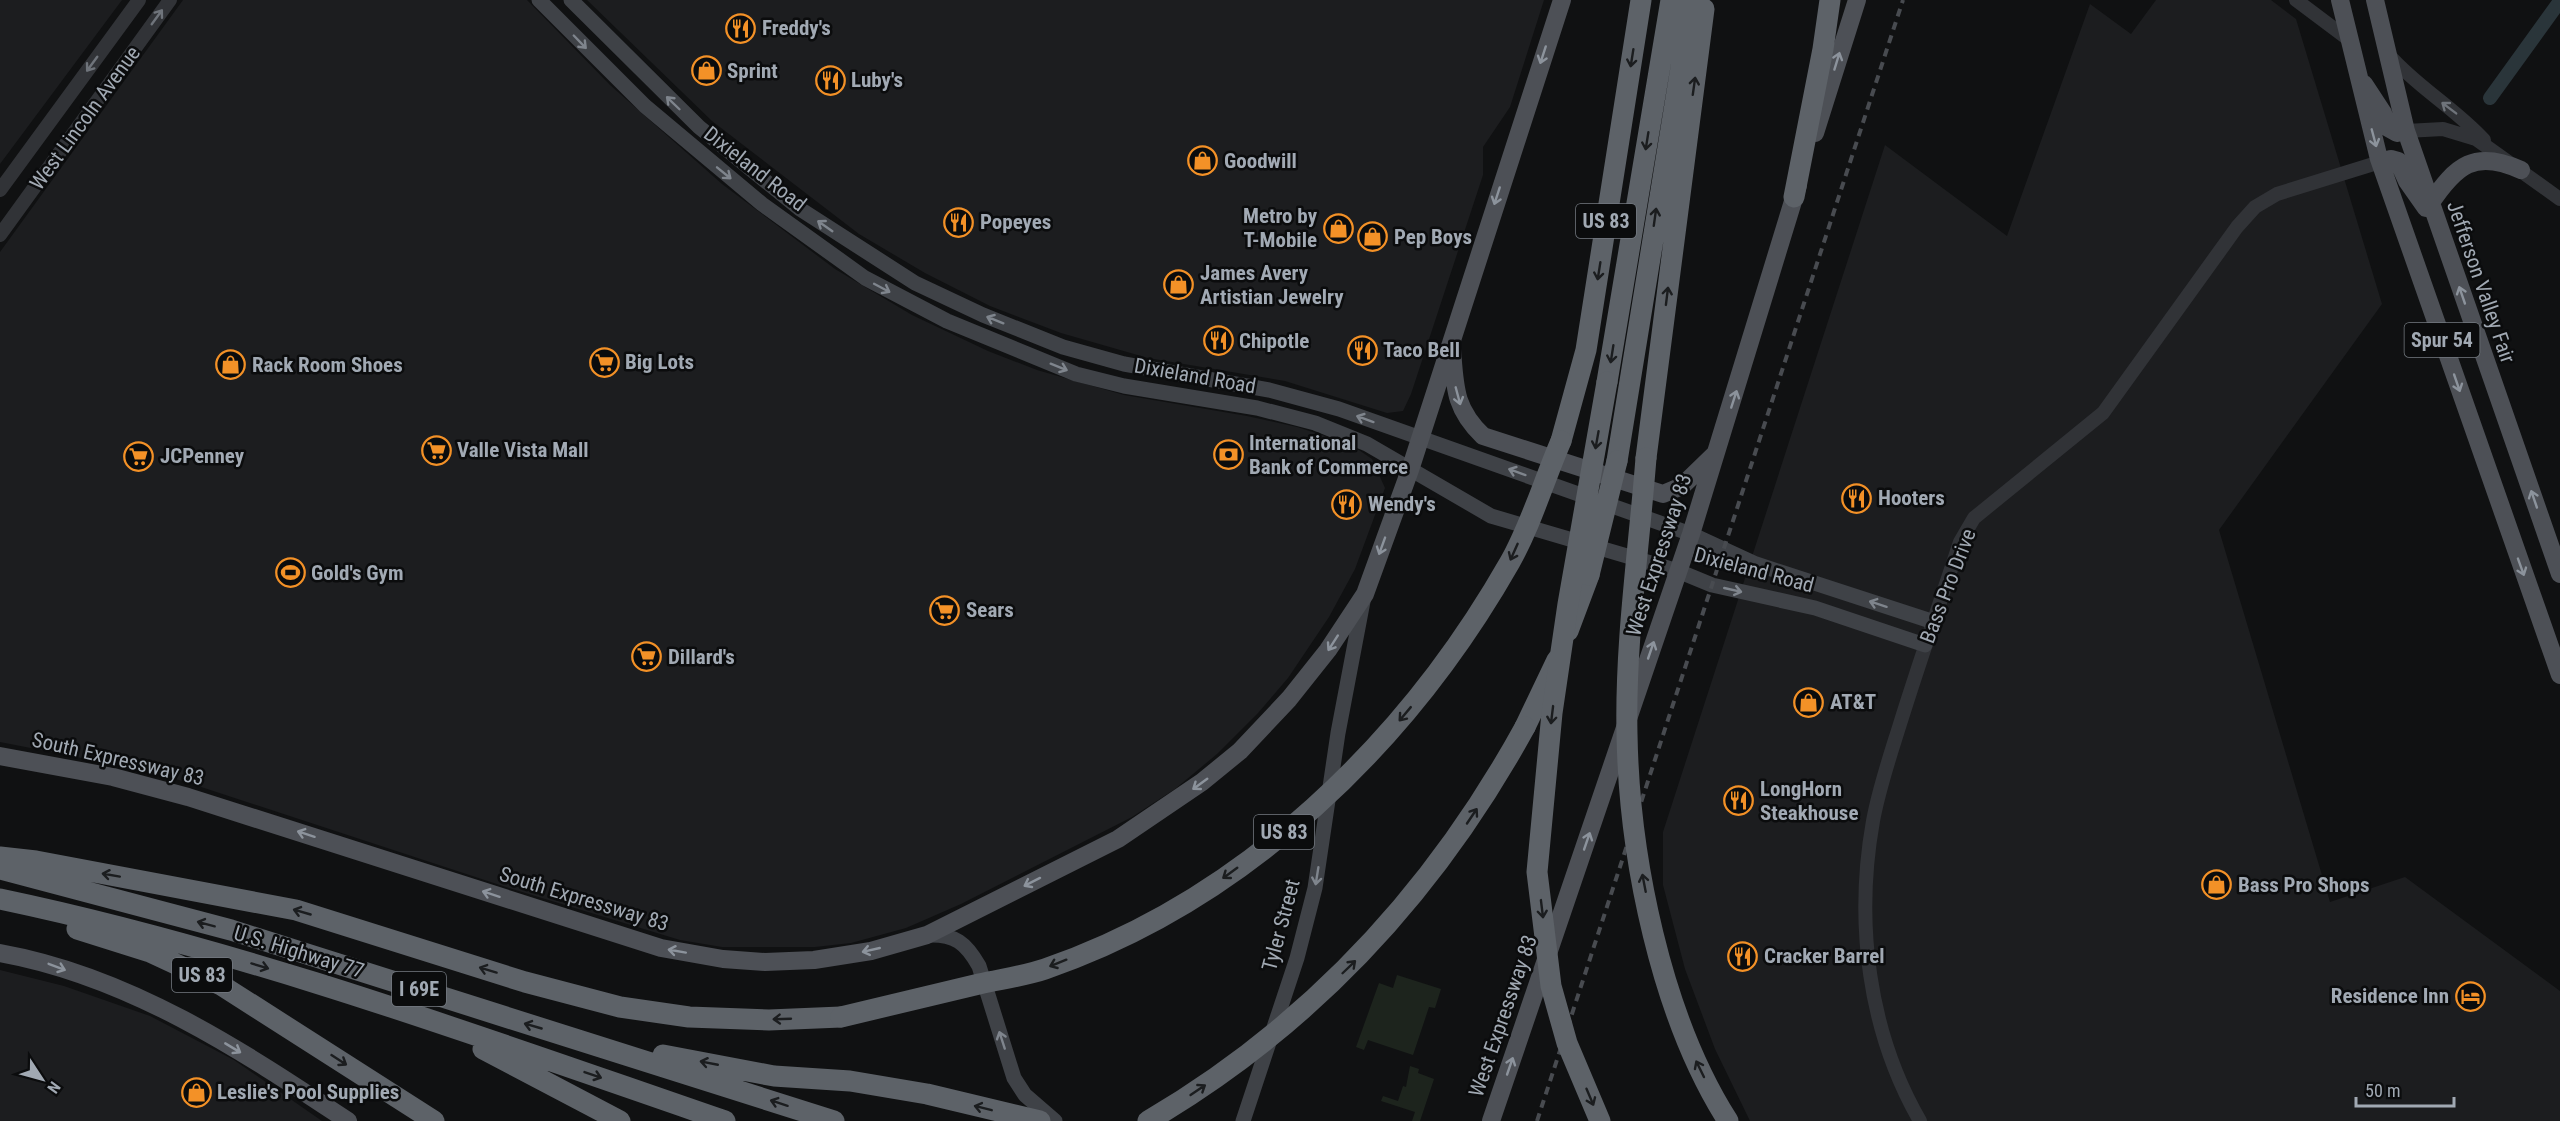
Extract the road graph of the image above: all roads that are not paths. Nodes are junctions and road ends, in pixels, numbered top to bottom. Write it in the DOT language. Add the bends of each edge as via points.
graph roads {
  1 [pos="139,0"];
  2 [pos="170,0"];
  3 [pos="539,0"];
  4 [pos="571,0"];
  5 [pos="1562,0"];
  6 [pos="1641,0"];
  7 [pos="1671,0"];
  8 [pos="1692,0"];
  9 [pos="1705,0"];
  10 [pos="1830,0"];
  11 [pos="1857,0"];
  12 [pos="2296,0"];
  13 [pos="2340,0"];
  14 [pos="2375,0"];
  15 [pos="2348,39"];
  16 [pos="2386,52"];
  17 [pos="2355,66"];
  18 [pos="2406,131"];
  19 [pos="2491,148"];
  20 [pos="2380,162"];
  21 [pos="2521,170"];
  22 [pos="0,190"];
  23 [pos="1794,197"];
  24 [pos="2560,199"];
  25 [pos="2430,204"];
  26 [pos="2438,227"];
  27 [pos="0,235"];
  28 [pos="1451,339"];
  29 [pos="1420,439"];
  30 [pos="1716,454"];
  31 [pos="1410,470"];
  32 [pos="1691,534"];
  33 [pos="1678,571"];
  34 [pos="2560,574"];
  35 [pos="1365,594"];
  36 [pos="1934,622"];
  37 [pos="1925,645"];
  38 [pos="2560,675"];
  39 [pos="0,756"];
  40 [pos="0,857"];
  41 [pos="0,868"];
  42 [pos="0,901"];
  43 [pos="927,935"];
  44 [pos="0,953"];
  45 [pos="418,1016"];
  46 [pos="569,1036"];
  47 [pos="348,1121"];
  48 [pos="434,1121"];
  49 [pos="620,1121"];
  50 [pos="725,1121"];
  51 [pos="834,1121"];
  52 [pos="1040,1121"];
  53 [pos="1055,1121"];
  54 [pos="1148,1121"];
  55 [pos="1243,1121"];
  56 [pos="1491,1121"];
  57 [pos="1600,1121"];
  58 [pos="1728,1121"];
  59 [pos="1920,1121"];
  1 -- 22 [label="street, West Lincoln Avenue, one-way"];
  27 -- 2 [label="street, West Lincoln Avenue, one-way"];
  3 -- 31 [label="main road, Dixieland Road, one-way" via="610,74 696,150 816,244 880,287 947,321 1076,374 1257,408 1315,423 1367,444"];
  29 -- 4 [label="main road, Dixieland Road, one-way" via="1304,398 1165,373 1063,347 915,283 800,210 699,127"];
  5 -- 28 [label="main road, one-way"];
  6 -- 40 [label="highway, US 83, one-way, bridge" via="1586,350 1561,441 1511,560 1436,676 1362,763 1277,839 1183,904 1115,940 1044,969 841,1017 690,1017 620,1007 525,982 296,910"];
  7 -- 57 [label="highway, one-way, bridge" via="1568,604 1552,713 1537,872 1551,986 1567,1043"];
  54 -- 8 [label="highway, US 83, one-way, bridge" via="1223,1073 1324,991 1384,930 1461,833 1520,736 1560,653 1589,575 1617,461"];
  58 -- 9 [label="highway, one-way, bridge" via="1693,1053 1664,976 1634,835 1627,734 1646,458"];
  10 -- 23 [label="highway"];
  23 -- 11 [label="main road, West Expressway 83, one-way"];
  12 -- 15 [label="street"];
  13 -- 15 [label="main road, Spur 54"];
  14 -- 16 [label="main road, Jefferson Valley Fair / Spur 54"];
  15 -- 17 [label="main road, Spur 54"];
  16 -- 18 [label="main road, Jefferson Valley Fair / Spur 54"];
  19 -- 16 [label="street, one-way"];
  17 -- 18 [label="main road" via="2388,128 2397,133"];
  17 -- 20 [label="main road, Spur 54, one-way"];
  18 -- 19 [label="street" via="2451,131"];
  18 -- 25 [label="main road, Jefferson Valley Fair / Spur 54"];
  19 -- 21 [label="street"];
  20 -- 26 [label="main road" via="2398,161"];
  20 -- 36 [label="street, Bass Pro Drive" via="2277,194 2254,207 2103,413 1974,518 1960,543"];
  20 -- 38 [label="main road, Spur 54, one-way"];
  21 -- 24 [label="street"];
  21 -- 25 [label="main road" via="2493,160 2471,163 2451,176"];
  30 -- 23 [label="main road, West Expressway 83, one-way"];
  25 -- 26 [label="main road, Jefferson Valley Fair / Spur 54"];
  34 -- 26 [label="main road, Jefferson Valley Fair / Spur 54, one-way"];
  28 -- 29 [label="main road"];
  28 -- 30 [label="main road, one-way" via="1456,396 1467,420 1483,436 1663,494 1682,486"];
  29 -- 31 [label="main road"];
  32 -- 29 [label="main road, Dixieland Road, one-way"];
  30 -- 32 [label="main road, West Expressway 83"];
  31 -- 33 [label="main road, Dixieland Road" via="1491,516"];
  31 -- 35 [label="main road, one-way"];
  32 -- 33 [label="main road, West Expressway 83"];
  36 -- 32 [label="main road, Dixieland Road, one-way" via="1756,564"];
  33 -- 37 [label="main road, Dixieland Road, one-way" via="1712,585 1815,608"];
  56 -- 33 [label="main road, West Expressway 83, one-way"];
  35 -- 43 [label="main road, one-way" via="1328,650 1288,699 1240,751 1202,783 1118,838"];
  35 -- 55 [label="main road, Tyler Street, one-way" via="1338,733 1315,888 1297,958"];
  36 -- 37 [label="street, Bass Pro Drive"];
  37 -- 59 [label="street, Bass Pro Drive" via="1873,820 1865,924 1870,979 1886,1047"];
  43 -- 39 [label="main road, South Expressway 83, one-way" via="871,951 814,960 723,959 661,948 188,796"];
  46 -- 41 [label="highway, U.S. Highway 77 / I 69E, one-way" via="231,930"];
  42 -- 45 [label="highway, U.S. Highway 77 / I 69E, one-way" via="148,932"];
  42 -- 48 [label="highway, US 83, one-way" via="150,952 200,974"];
  53 -- 43 [label="main road, South Expressway 83, one-way" via="1025,1095 1014,1078 979,966 969,949 952,936"];
  44 -- 47 [label="main road, one-way" via="41,961 178,1015"];
  45 -- 49 [label="highway"];
  45 -- 50 [label="highway, U.S. Highway 77 / I 69E, one-way"];
  51 -- 46 [label="highway, U.S. Highway 77 / I 69E, one-way"];
  52 -- 46 [label="highway, one-way" via="927,1094 849,1081 774,1076"];
}
